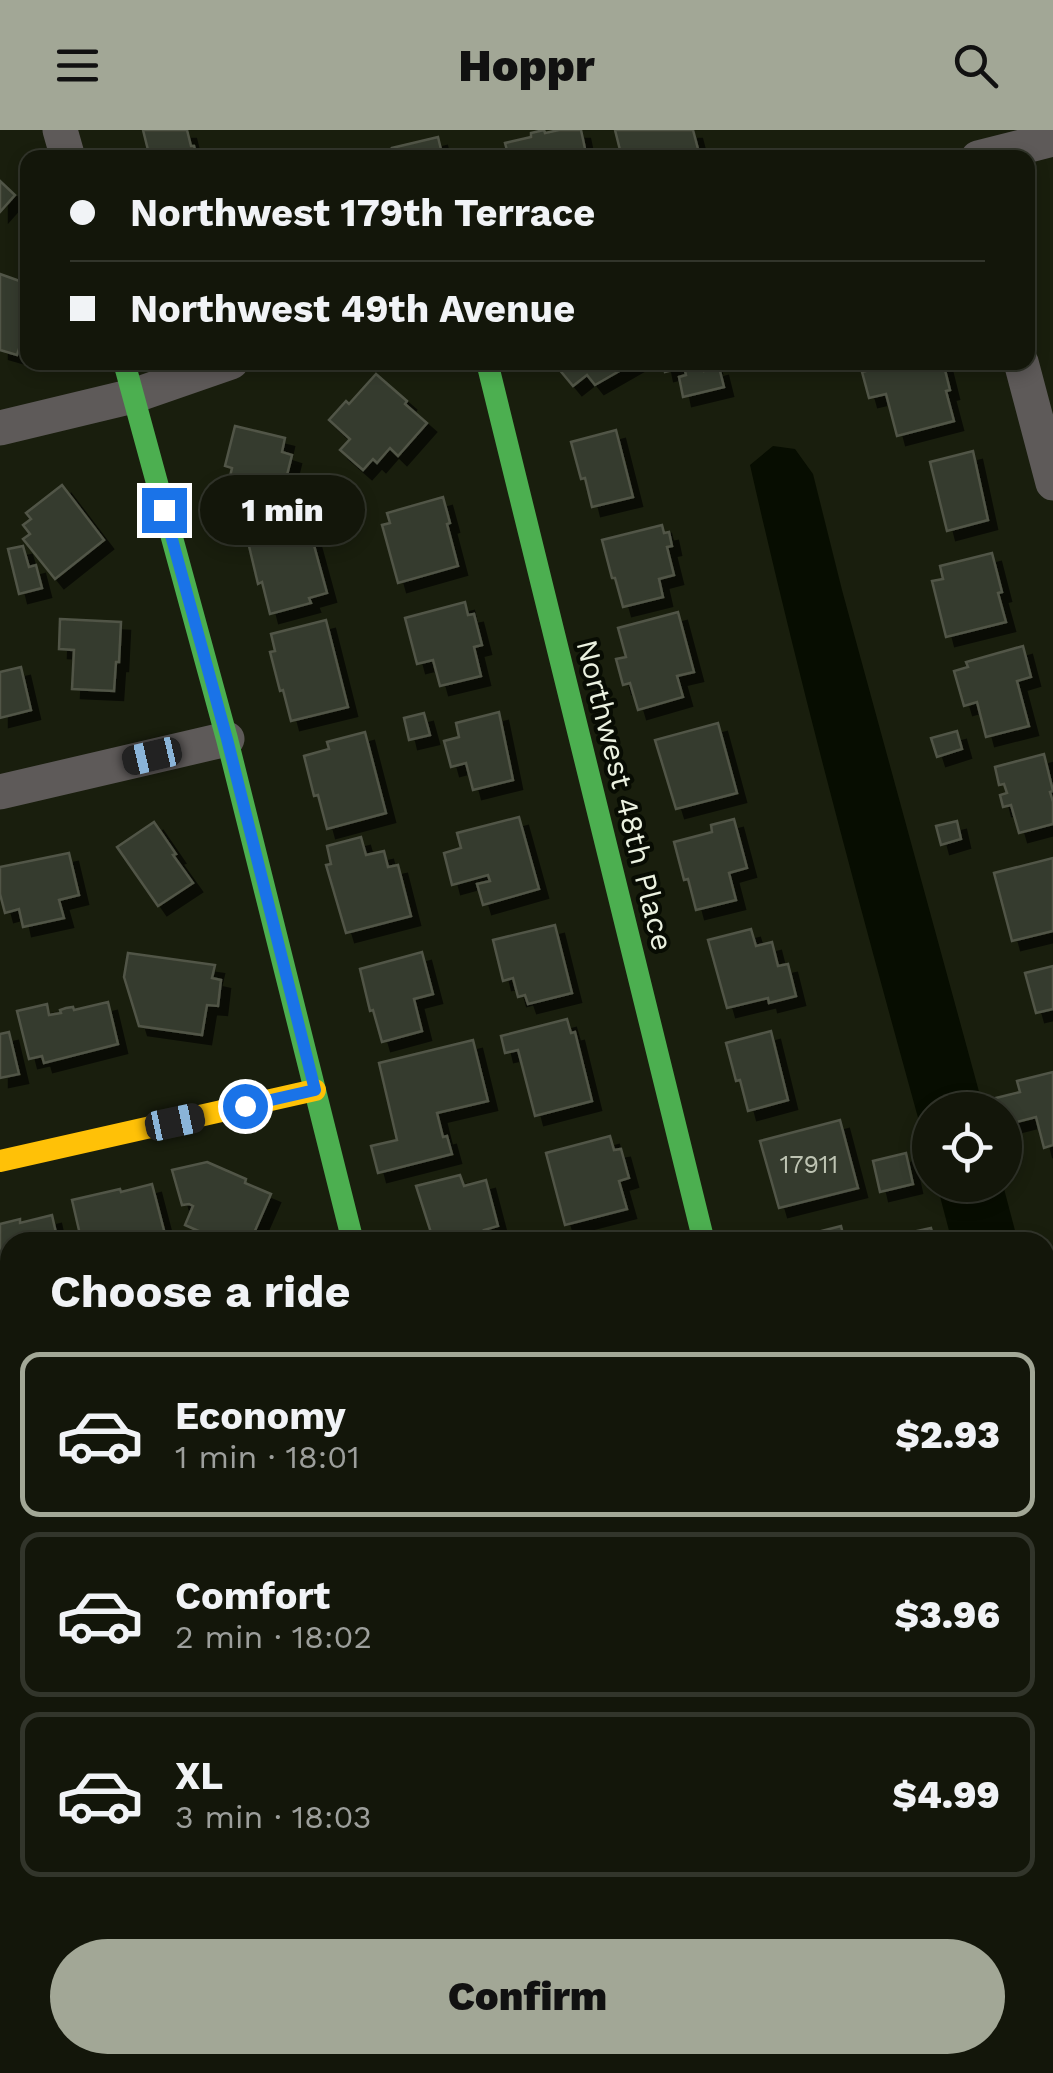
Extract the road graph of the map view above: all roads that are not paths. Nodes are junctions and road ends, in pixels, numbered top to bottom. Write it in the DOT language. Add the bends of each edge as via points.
graph roads {
  1 [pos="1053,139"];
  2 [pos="1010,150"];
  3 [pos="183,370"];
  4 [pos="489,370"];
  5 [pos="1023,370"];
  6 [pos="128,379"];
  7 [pos="0,428"];
  8 [pos="1053,483"];
  9 [pos="227,739"];
  10 [pos="0,792"];
  11 [pos="315,1090"];
  12 [pos="0,1161"];
  13 [pos="350,1232"];
  14 [pos="702,1232"];
  1 -- 2 [label="street"];
  3 -- 6 [label="street"];
  4 -- 14 [label="street, Northwest 48th Place"];
  5 -- 8 [label="street"];
  6 -- 7 [label="street"];
  6 -- 9 [label="street"];
  9 -- 10 [label="street"];
  9 -- 11 [label="street"];
  11 -- 12 [label="street"];
  11 -- 13 [label="street"];
}
